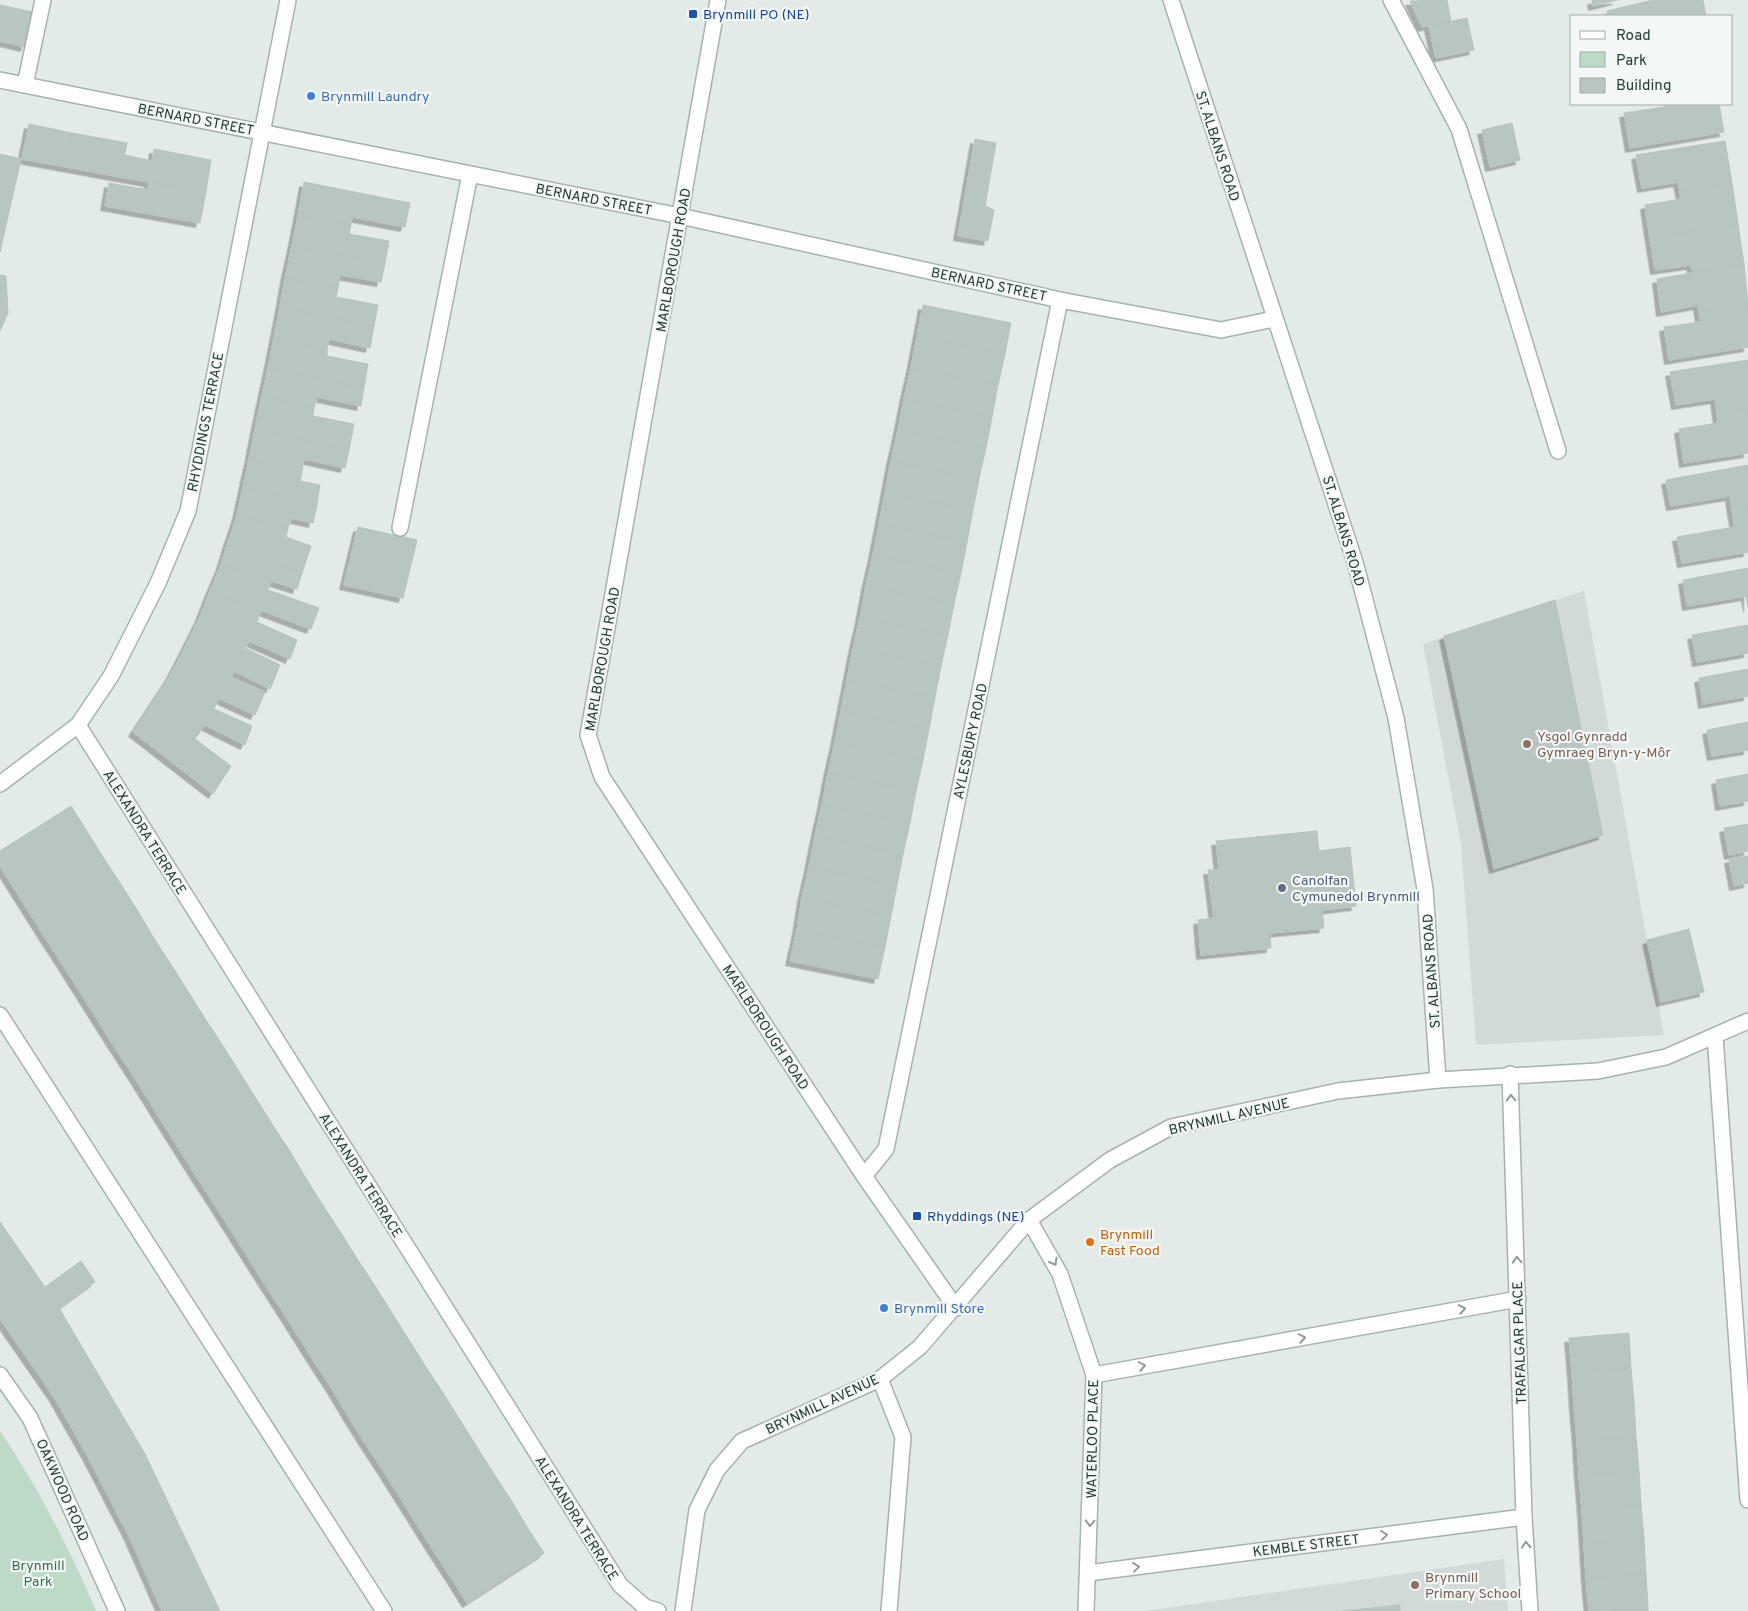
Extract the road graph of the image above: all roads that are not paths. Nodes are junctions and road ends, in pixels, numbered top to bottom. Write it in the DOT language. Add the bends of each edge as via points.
graph roads {
  1 [pos="43,0"];
  2 [pos="288,0"];
  3 [pos="718,0"];
  4 [pos="1170,0"];
  5 [pos="1391,0"];
  6 [pos="0,80"];
  7 [pos="25,85"];
  8 [pos="263,133"];
  9 [pos="470,174"];
  10 [pos="680,216"];
  11 [pos="1060,300"];
  12 [pos="1274,319"];
  13 [pos="1558,451"];
  14 [pos="400,528"];
  15 [pos="78,725"];
  16 [pos="0,784"];
  17 [pos="0,1015"];
  18 [pos="1748,1022"];
  19 [pos="1715,1036"];
  20 [pos="1510,1074"];
  21 [pos="1438,1080"];
  22 [pos="864,1176"];
  23 [pos="1029,1220"];
  24 [pos="1518,1299"];
  25 [pos="956,1308"];
  26 [pos="0,1375"];
  27 [pos="1094,1375"];
  28 [pos="880,1379"];
  29 [pos="1748,1500"];
  30 [pos="1524,1517"];
  31 [pos="1088,1573"];
  32 [pos="117,1611"];
  33 [pos="384,1611"];
  34 [pos="658,1611"];
  35 [pos="683,1611"];
  36 [pos="888,1611"];
  37 [pos="1086,1611"];
  38 [pos="1530,1611"];
  1 -- 7 [label="street"];
  2 -- 8 [label="street, RHYDDINGS TERRACE"];
  3 -- 10 [label="street, MARLBOROUGH ROAD"];
  4 -- 12 [label="street, ST. ALBANS ROAD"];
  5 -- 13 [label="street" via="1459,129"];
  6 -- 7 [label="street, BERNARD STREET"];
  7 -- 8 [label="street, BERNARD STREET"];
  8 -- 9 [label="street, BERNARD STREET"];
  8 -- 15 [label="street, RHYDDINGS TERRACE" via="188,511 158,583 112,676"];
  9 -- 10 [label="street, BERNARD STREET"];
  9 -- 14 [label="street"];
  10 -- 11 [label="street, BERNARD STREET"];
  10 -- 22 [label="street, MARLBOROUGH ROAD" via="588,735 602,777"];
  11 -- 12 [label="street, BERNARD STREET" via="1221,330"];
  11 -- 22 [label="street, AYLESBURY ROAD" via="886,1149"];
  12 -- 21 [label="street, ST. ALBANS ROAD" via="1355,562 1396,718 1425,889"];
  15 -- 16 [label="street, RHYDDINGS TERRACE"];
  15 -- 34 [label="street, ALEXANDRA TERRACE" via="620,1585 645,1607"];
  17 -- 33 [label="street"];
  18 -- 19 [label="street, BRYNMILL AVENUE"];
  19 -- 20 [label="street, BRYNMILL AVENUE" via="1666,1057 1598,1070"];
  19 -- 29 [label="street"];
  20 -- 21 [label="street, BRYNMILL AVENUE"];
  24 -- 20 [label="street, TRAFALGAR PLACE, one-way"];
  21 -- 23 [label="street, BRYNMILL AVENUE" via="1338,1091 1171,1127 1110,1160"];
  22 -- 25 [label="street, MARLBOROUGH ROAD"];
  23 -- 25 [label="street, BRYNMILL AVENUE"];
  23 -- 27 [label="street, WATERLOO PLACE, one-way" via="1060,1274"];
  27 -- 24 [label="street, one-way"];
  24 -- 30 [label="street, TRAFALGAR PLACE"];
  25 -- 28 [label="street, BRYNMILL AVENUE" via="920,1347"];
  26 -- 32 [label="street, OAKWOOD ROAD" via="30,1418"];
  27 -- 31 [label="street, WATERLOO PLACE, one-way"];
  28 -- 35 [label="street, BRYNMILL AVENUE" via="742,1441 717,1470 696,1510"];
  28 -- 36 [label="street" via="903,1437"];
  31 -- 30 [label="street, KEMBLE STREET, one-way"];
  38 -- 30 [label="street, TRAFALGAR PLACE, one-way"];
  31 -- 37 [label="street, WATERLOO PLACE"];
}
